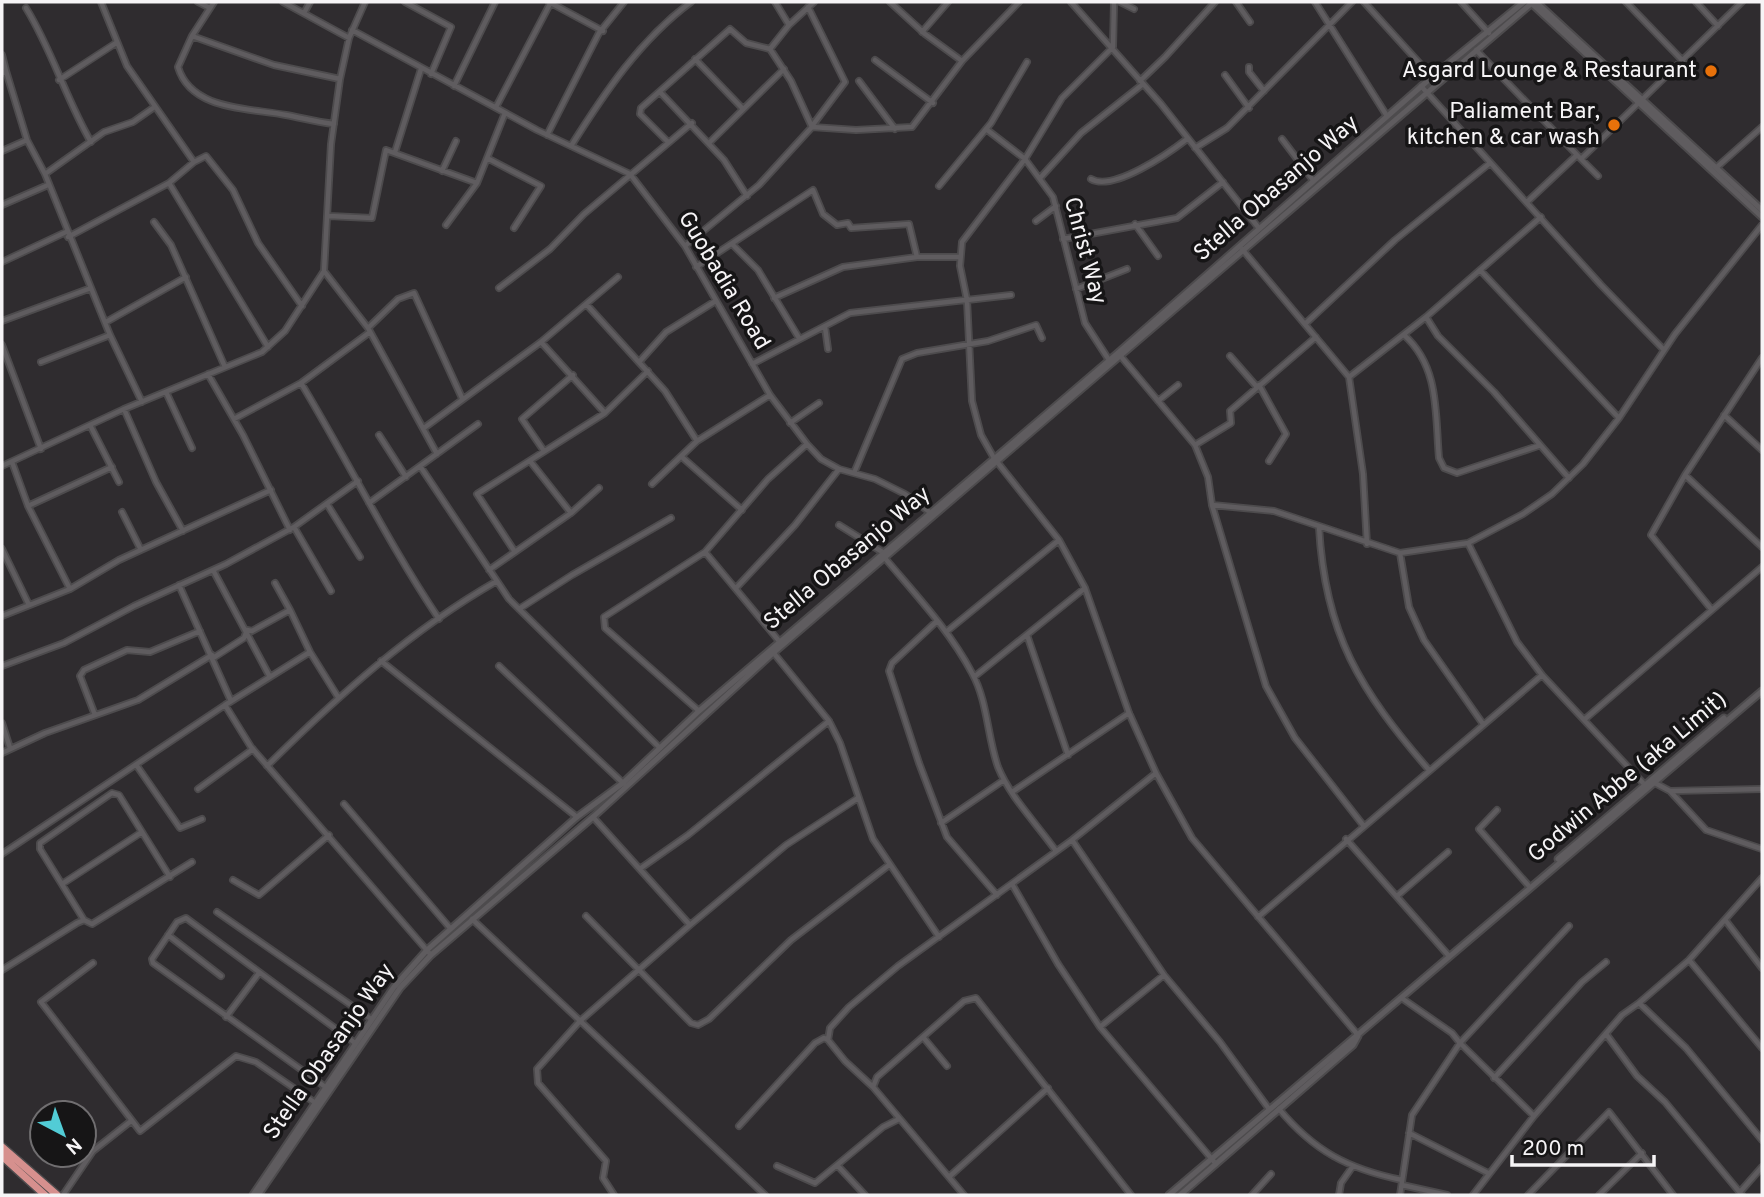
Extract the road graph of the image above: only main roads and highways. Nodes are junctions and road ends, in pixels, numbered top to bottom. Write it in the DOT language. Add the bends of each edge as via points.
graph roads {
  1 [pos="2,1147"];
  2 [pos="2,1156"];
  3 [pos="45,1195"];
  4 [pos="57,1195"];
  1 -- 4 [label="highway"];
  2 -- 3 [label="highway"];
}
